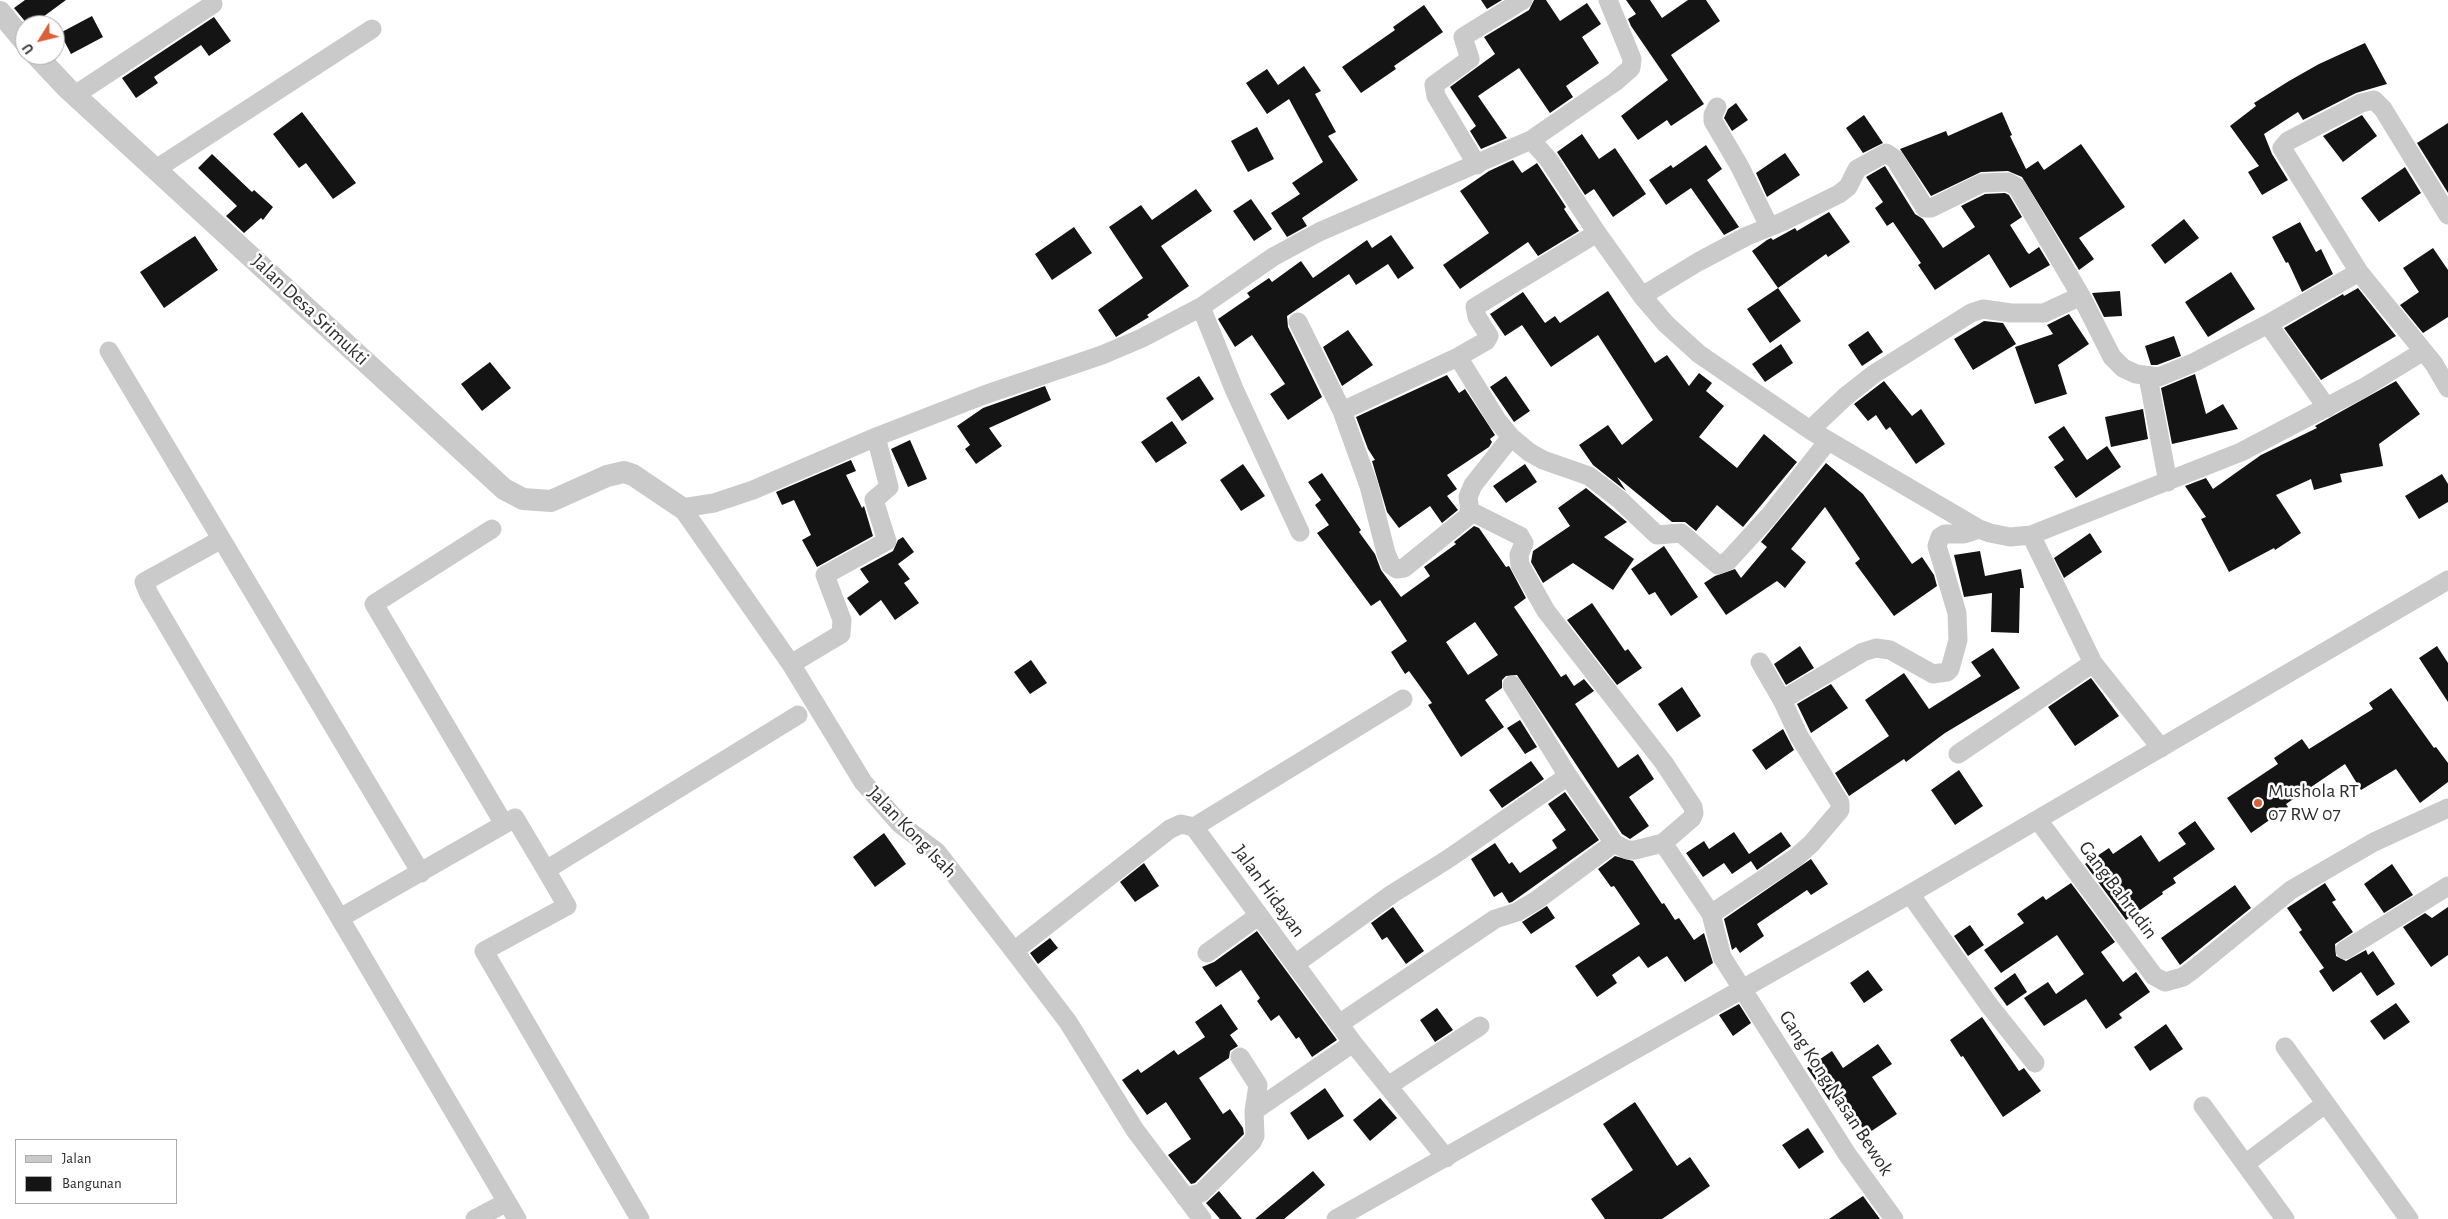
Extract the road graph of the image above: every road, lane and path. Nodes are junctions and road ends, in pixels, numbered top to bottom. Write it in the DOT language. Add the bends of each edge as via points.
graph roads {
  1 [pos="1523,0"];
  2 [pos="1608,0"];
  3 [pos="214,4"];
  4 [pos="0,12"];
  5 [pos="372,29"];
  6 [pos="15,30"];
  7 [pos="46,65"];
  8 [pos="75,95"];
  9 [pos="1717,107"];
  10 [pos="1531,140"];
  11 [pos="1477,165"];
  12 [pos="156,168"];
  13 [pos="2448,215"];
  14 [pos="1770,226"];
  15 [pos="1597,234"];
  16 [pos="2359,272"];
  17 [pos="1642,296"];
  18 [pos="2081,296"];
  19 [pos="1201,307"];
  20 [pos="1298,322"];
  21 [pos="2268,324"];
  22 [pos="109,351"];
  23 [pos="1458,357"];
  24 [pos="2434,357"];
  25 [pos="2148,377"];
  26 [pos="2448,388"];
  27 [pos="2327,408"];
  28 [pos="1342,411"];
  29 [pos="1810,430"];
  30 [pos="876,437"];
  31 [pos="1511,437"];
  32 [pos="1828,441"];
  33 [pos="607,476"];
  34 [pos="2168,482"];
  35 [pos="682,508"];
  36 [pos="1470,511"];
  37 [pos="492,529"];
  38 [pos="1979,529"];
  39 [pos="1300,532"];
  40 [pos="2031,535"];
  41 [pos="220,540"];
  42 [pos="2448,580"];
  43 [pos="1760,662"];
  44 [pos="2093,663"];
  45 [pos="791,664"];
  46 [pos="1512,685"];
  47 [pos="1403,699"];
  48 [pos="1782,700"];
  49 [pos="798,715"];
  50 [pos="2160,748"];
  51 [pos="1958,754"];
  52 [pos="1568,776"];
  53 [pos="2448,808"];
  54 [pos="2038,820"];
  55 [pos="504,824"];
  56 [pos="1194,827"];
  57 [pos="1614,843"];
  58 [pos="1663,844"];
  59 [pos="546,870"];
  60 [pos="421,873"];
  61 [pos="2448,886"];
  62 [pos="1910,894"];
  63 [pos="1712,914"];
  64 [pos="1258,916"];
  65 [pos="340,918"];
  66 [pos="2345,950"];
  67 [pos="1014,951"];
  68 [pos="1207,953"];
  69 [pos="1295,964"];
  70 [pos="1743,990"];
  71 [pos="1339,1024"];
  72 [pos="1480,1026"];
  73 [pos="1352,1043"];
  74 [pos="2285,1047"];
  75 [pos="1240,1057"];
  76 [pos="2035,1063"];
  77 [pos="1388,1086"];
  78 [pos="2325,1104"];
  79 [pos="2203,1106"];
  80 [pos="1254,1111"];
  81 [pos="1446,1158"];
  82 [pos="2245,1164"];
  83 [pos="1185,1197"];
  84 [pos="507,1202"];
  85 [pos="475,1219"];
  86 [pos="517,1219"];
  87 [pos="640,1219"];
  88 [pos="1202,1219"];
  89 [pos="1336,1219"];
  90 [pos="1894,1219"];
  91 [pos="2285,1219"];
  92 [pos="2409,1219"];
  1 -- 11 [label="street" via="1463,37 1470,59 1434,83 1436,96"];
  2 -- 10 [label="street" via="1632,59 1631,68"];
  3 -- 8 [label="street"];
  4 -- 6 [label="street"];
  5 -- 12 [label="street"];
  7 -- 8 [label="street, Jalan Desa Srimukti"];
  8 -- 12 [label="street, Jalan Desa Srimukti"];
  9 -- 14 [label="street" via="1713,121"];
  10 -- 11 [label="street"];
  10 -- 15 [label="street" via="1548,159"];
  11 -- 19 [label="street" via="1319,232 1273,257"];
  12 -- 33 [label="street, Jalan Desa Srimukti" via="504,489 523,499 550,501"];
  13 -- 16 [label="street" via="2383,109 2374,100 2361,103 2288,141 2282,148 2284,154"];
  14 -- 17 [label="street" via="1698,262"];
  14 -- 18 [label="street" via="1839,194 1848,187 1857,169 1888,154 1895,159 1926,208 1982,184 2008,182 2017,187"];
  15 -- 17 [label="street"];
  15 -- 23 [label="street" via="1474,307 1488,338"];
  16 -- 21 [label="street"];
  16 -- 24 [label="street"];
  17 -- 29 [label="street" via="1666,324 1699,354"];
  18 -- 25 [label="street" via="2112,357 2123,368"];
  18 -- 29 [label="street" via="2044,313 2018,314 1983,309 1971,313 1874,374"];
  19 -- 30 [label="street" via="1102,355 984,395"];
  19 -- 39 [label="street" via="1234,389"];
  20 -- 28 [label="street"];
  21 -- 25 [label="street" via="2172,373"];
  21 -- 27 [label="street"];
  22 -- 41 [label="street"];
  23 -- 28 [label="street"];
  23 -- 31 [label="street" via="1479,394"];
  24 -- 26 [label="street"];
  24 -- 27 [label="street"];
  25 -- 34 [label="street"];
  27 -- 34 [label="street" via="2241,452"];
  28 -- 36 [label="street" via="1370,486 1386,553 1394,568 1404,568"];
  29 -- 32 [label="street"];
  30 -- 35 [label="street" via="753,490 714,503"];
  30 -- 45 [label="street" via="889,487 874,500 887,541 824,575 842,620 841,634"];
  31 -- 32 [label="street" via="1536,456 1588,476 1620,500 1657,535 1681,533 1718,565 1728,561 1769,516"];
  31 -- 36 [label="street" via="1473,484 1468,497"];
  32 -- 38 [label="street"];
  33 -- 35 [label="street, Jalan Kong Isah" via="624,472 633,475"];
  34 -- 40 [label="street"];
  35 -- 45 [label="street, Jalan Kong Isah"];
  36 -- 58 [label="street" via="1520,536 1524,543 1520,565 1543,606 1664,763 1693,807 1692,818"];
  37 -- 55 [label="street" via="374,604"];
  38 -- 40 [label="street" via="2010,537"];
  38 -- 48 [label="street" via="1964,534 1945,534 1937,546 1957,613 1958,640 1947,672 1940,675 1925,671 1890,650 1876,648"];
  40 -- 44 [label="street"];
  41 -- 60 [label="street"];
  41 -- 65 [label="street" via="144,582"];
  42 -- 50 [label="street"];
  43 -- 48 [label="street"];
  44 -- 50 [label="street"];
  44 -- 51 [label="street"];
  45 -- 67 [label="street, Jalan Kong Isah" via="863,782 900,824 937,852"];
  46 -- 52 [label="street"];
  47 -- 56 [label="street"];
  48 -- 63 [label="street" via="1799,736 1840,803 1840,810 1795,858"];
  49 -- 59 [label="street"];
  50 -- 54 [label="street"];
  52 -- 57 [label="street"];
  52 -- 69 [label="street" via="1392,894"];
  53 -- 54 [label="street, Gang Bahrudin" via="2374,842 2291,890 2188,973 2165,982 2154,976"];
  54 -- 62 [label="street"];
  55 -- 59 [label="street" via="515,818"];
  55 -- 60 [label="street"];
  56 -- 64 [label="street, Jalan Hidayan"];
  56 -- 67 [label="street" via="1180,824 1170,828"];
  57 -- 58 [label="street" via="1627,850"];
  57 -- 71 [label="street" via="1537,900 1494,919"];
  58 -- 63 [label="street"];
  59 -- 87 [label="street" via="566,906 484,950"];
  60 -- 65 [label="street"];
  61 -- 66 [label="street"];
  62 -- 70 [label="street"];
  62 -- 76 [label="street" via="1988,1005"];
  63 -- 70 [label="street, Gang Kong Nasan Bewok" via="1722,958"];
  64 -- 68 [label="street"];
  64 -- 69 [label="street, Jalan Hidayan"];
  65 -- 84 [label="street"];
  67 -- 83 [label="street, Jalan Kong Isah" via="1068,1022 1135,1130"];
  69 -- 71 [label="street, Jalan Hidayan"];
  70 -- 81 [label="street"];
  70 -- 90 [label="street, Gang Kong Nasan Bewok" via="1847,1154"];
  71 -- 73 [label="street, Jalan Hidayan"];
  72 -- 77 [label="street"];
  73 -- 77 [label="street, Jalan Hidayan"];
  73 -- 80 [label="street"];
  74 -- 78 [label="street"];
  75 -- 80 [label="street" via="1258,1085"];
  77 -- 81 [label="street, Jalan Hidayan"];
  78 -- 82 [label="street"];
  78 -- 92 [label="street"];
  79 -- 82 [label="street"];
  80 -- 83 [label="street" via="1255,1136 1252,1142 1201,1193"];
  81 -- 89 [label="street"];
  82 -- 91 [label="street"];
  83 -- 88 [label="street, Jalan Kong Isah"];
  84 -- 85 [label="street"];
  84 -- 86 [label="street"];
}
